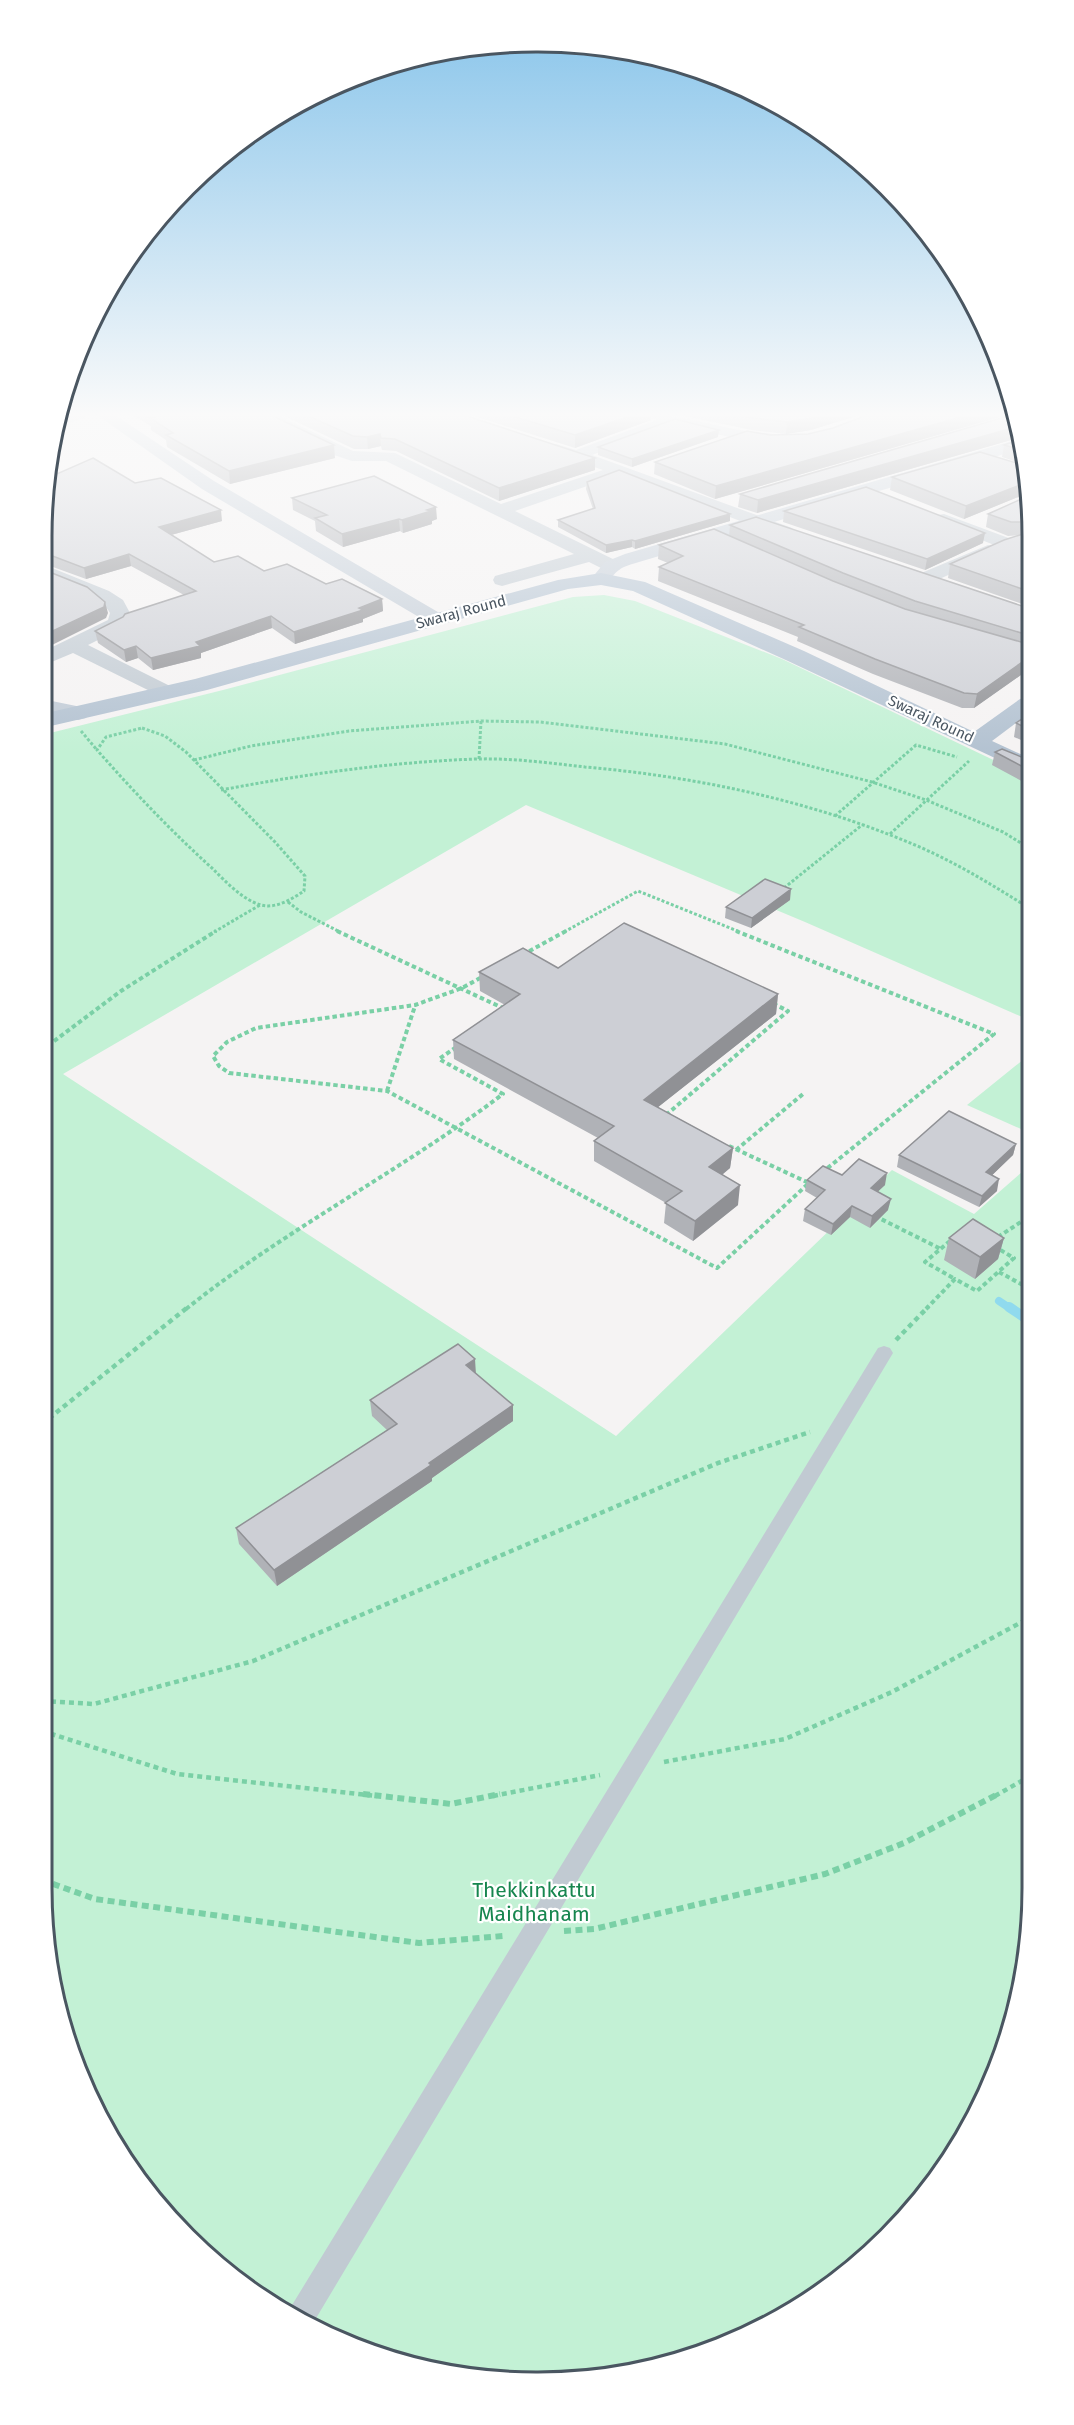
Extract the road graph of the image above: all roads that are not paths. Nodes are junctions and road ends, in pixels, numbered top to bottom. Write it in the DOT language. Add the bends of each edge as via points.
graph roads {
  1 [pos="281,528"];
  2 [pos="535,528"];
  3 [pos="727,528"];
  4 [pos="774,528"];
  5 [pos="970,528"];
  6 [pos="707,534"];
  7 [pos="801,537"];
  8 [pos="729,544"];
  9 [pos="588,556"];
  10 [pos="905,571"];
  11 [pos="606,573"];
  12 [pos="52,574"];
  13 [pos="926,578"];
  14 [pos="502,580"];
  15 [pos="948,586"];
  16 [pos="436,619"];
  17 [pos="73,645"];
  18 [pos="52,655"];
  19 [pos="167,692"];
  20 [pos="52,708"];
  21 [pos="1022,708"];
  22 [pos="78,713"];
  23 [pos="52,719"];
  24 [pos="977,741"];
  25 [pos="1022,764"];
  26 [pos="884,1353"];
  27 [pos="304,2313"];
  1 -- 16 [label="main road"];
  2 -- 9 [label="street"];
  3 -- 6 [label="main road"];
  4 -- 7 [label="street"];
  5 -- 13 [label="street" via="1015,541"];
  6 -- 8 [label="lane"];
  6 -- 11 [label="main road"];
  9 -- 11 [label="street"];
  9 -- 14 [label="street"];
  10 -- 13 [label="street"];
  11 -- 16 [label="main road, Swaraj Round"];
  11 -- 24 [label="main road, Swaraj Round"];
  12 -- 17 [label="street" via="102,596 116,604 120,613 117,623"];
  13 -- 15 [label="street"];
  16 -- 19 [label="main road, Swaraj Round"];
  17 -- 18 [label="street"];
  17 -- 19 [label="street"];
  19 -- 22 [label="main road, Swaraj Round"];
  20 -- 22 [label="main road"];
  21 -- 24 [label="main road"];
  22 -- 23 [label="main road, Swaraj Round"];
  24 -- 25 [label="main road, Swaraj Round"];
  26 -- 27 [label="lane"];
}
